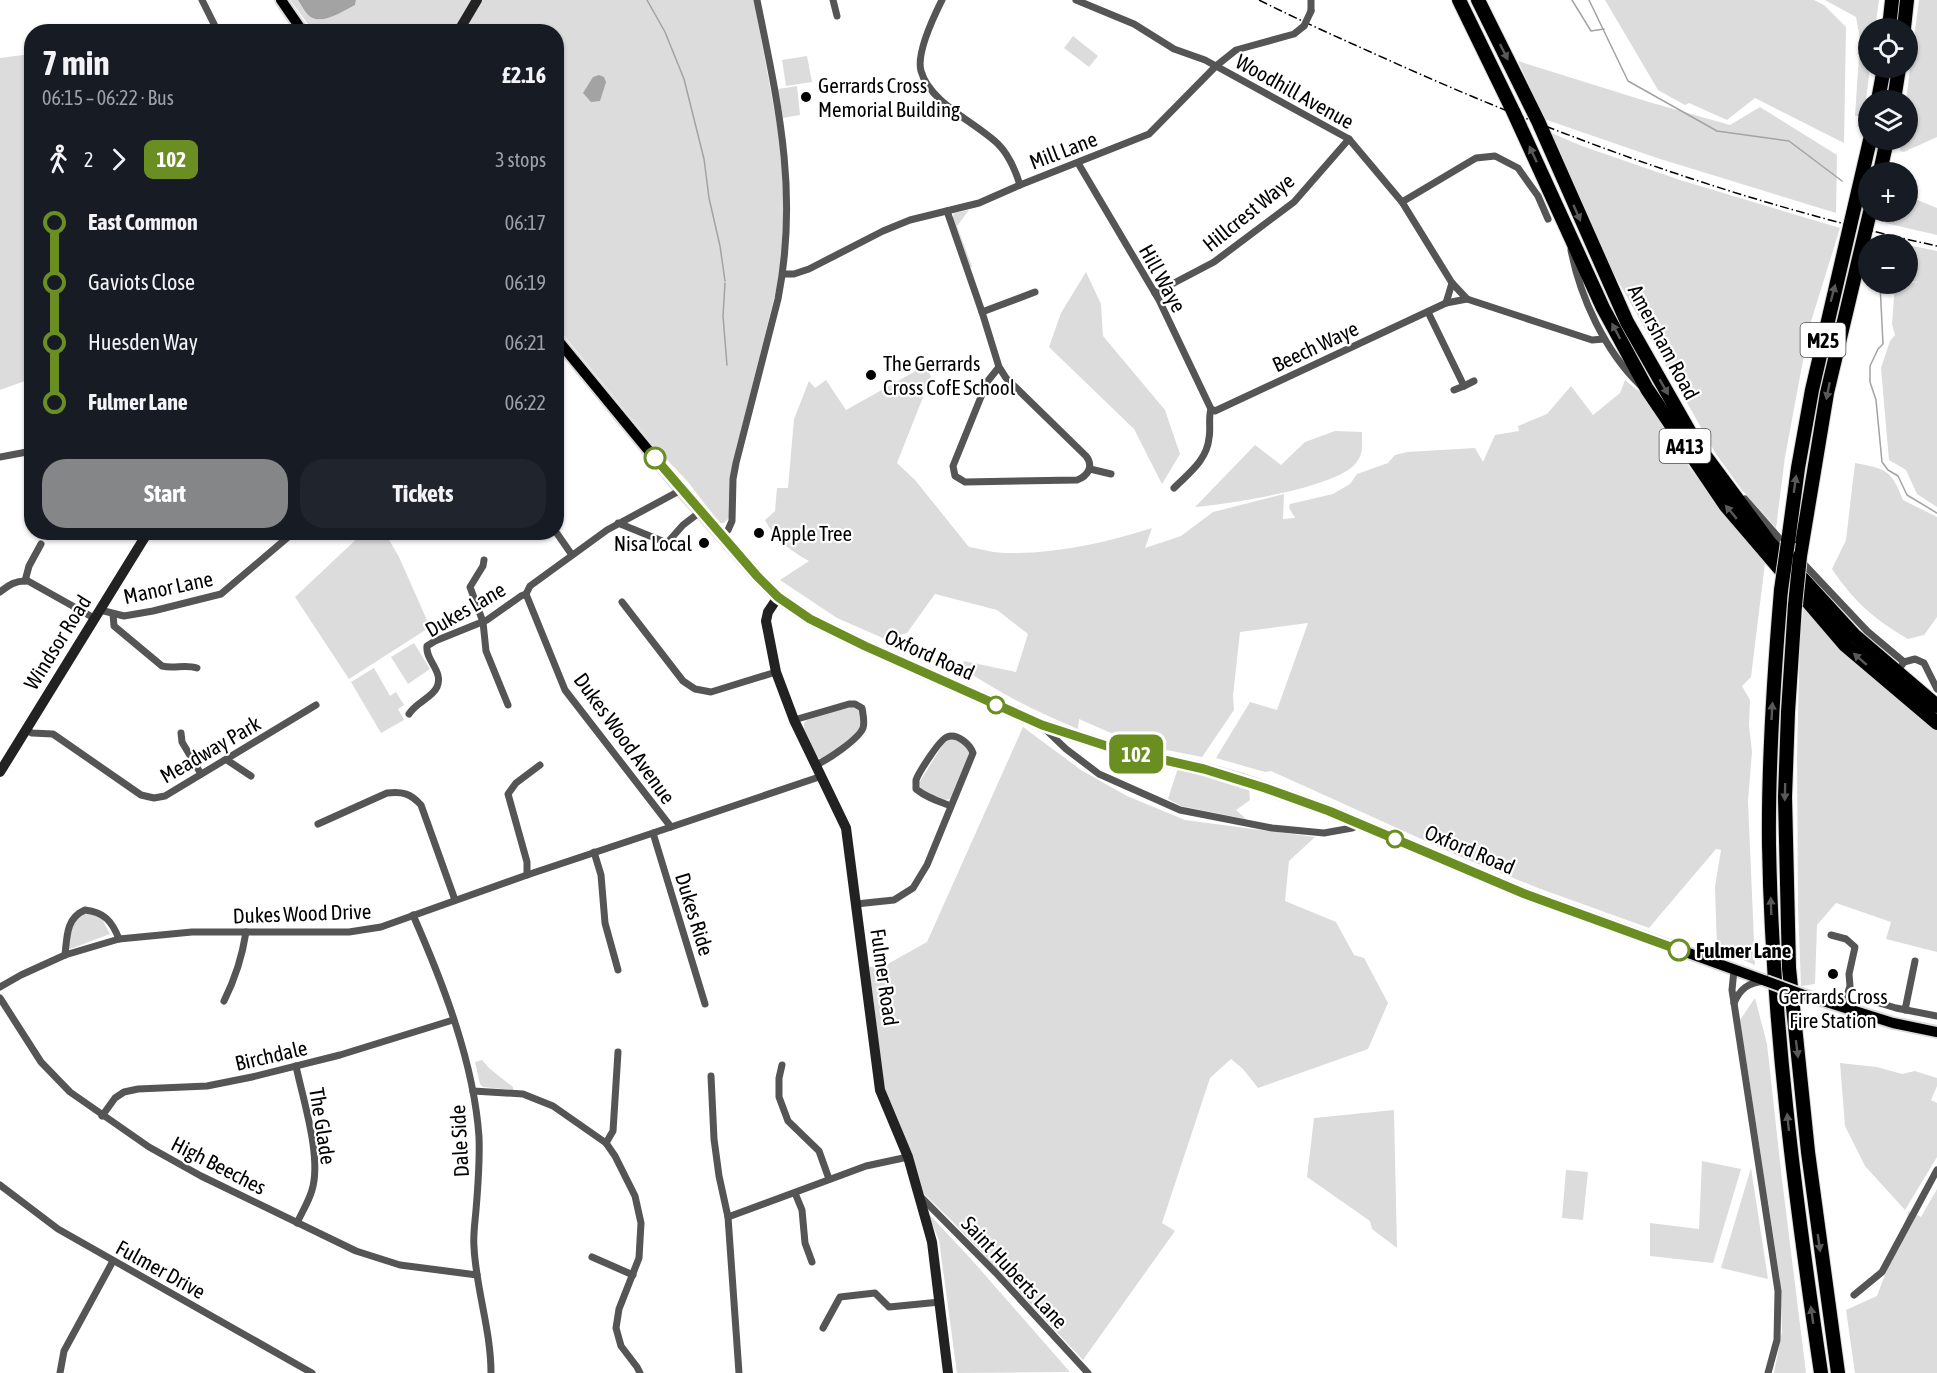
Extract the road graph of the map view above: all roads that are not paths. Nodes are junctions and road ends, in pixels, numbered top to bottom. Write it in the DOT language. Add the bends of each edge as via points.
graph roads {
  1 [pos="202,0"];
  2 [pos="281,0"];
  3 [pos="477,0"];
  4 [pos="758,0"];
  5 [pos="833,0"];
  6 [pos="942,0"];
  7 [pos="1076,0"];
  8 [pos="1311,0"];
  9 [pos="1459,0"];
  10 [pos="1478,0"];
  11 [pos="1892,0"];
  12 [pos="1907,0"];
  13 [pos="837,16"];
  14 [pos="1890,18"];
  15 [pos="1905,18"];
  16 [pos="214,24"];
  17 [pos="298,24"];
  18 [pos="463,24"];
  19 [pos="1216,66"];
  20 [pos="1349,139"];
  21 [pos="1868,150"];
  22 [pos="1078,163"];
  23 [pos="1020,184"];
  24 [pos="1402,202"];
  25 [pos="947,211"];
  26 [pos="1548,219"];
  27 [pos="1868,222"];
  28 [pos="1567,227"];
  29 [pos="783,274"];
  30 [pos="1452,283"];
  31 [pos="1035,292"];
  32 [pos="1155,293"];
  33 [pos="1467,299"];
  34 [pos="1446,303"];
  35 [pos="982,312"];
  36 [pos="1428,312"];
  37 [pos="1604,339"];
  38 [pos="564,348"];
  39 [pos="999,368"];
  40 [pos="1474,381"];
  41 [pos="1464,386"];
  42 [pos="1647,389"];
  43 [pos="1454,390"];
  44 [pos="1213,410"];
  45 [pos="24,452"];
  46 [pos="0,457"];
  47 [pos="1090,469"];
  48 [pos="1111,474"];
  49 [pos="1174,488"];
  50 [pos="681,490"];
  51 [pos="700,512"];
  52 [pos="618,523"];
  53 [pos="721,536"];
  54 [pos="143,540"];
  55 [pos="285,540"];
  56 [pos="561,540"];
  57 [pos="668,543"];
  58 [pos="41,544"];
  59 [pos="676,547"];
  60 [pos="572,555"];
  61 [pos="484,560"];
  62 [pos="25,581"];
  63 [pos="0,592"];
  64 [pos="526,594"];
  65 [pos="778,597"];
  66 [pos="622,602"];
  67 [pos="97,614"];
  68 [pos="113,614"];
  69 [pos="483,622"];
  70 [pos="197,668"];
  71 [pos="776,672"];
  72 [pos="1897,674"];
  73 [pos="1937,689"];
  74 [pos="316,705"];
  75 [pos="508,705"];
  76 [pos="1937,706"];
  77 [pos="410,714"];
  78 [pos="794,720"];
  79 [pos="1937,723"];
  80 [pos="1042,725"];
  81 [pos="26,729"];
  82 [pos="180,734"];
  83 [pos="227,760"];
  84 [pos="540,765"];
  85 [pos="816,765"];
  86 [pos="0,772"];
  87 [pos="201,774"];
  88 [pos="251,776"];
  89 [pos="822,777"];
  90 [pos="951,806"];
  91 [pos="318,824"];
  92 [pos="1360,824"];
  93 [pos="671,827"];
  94 [pos="653,833"];
  95 [pos="594,852"];
  96 [pos="527,875"];
  97 [pos="455,900"];
  98 [pos="856,904"];
  99 [pos="413,915"];
  100 [pos="246,932"];
  101 [pos="1831,935"];
  102 [pos="119,939"];
  103 [pos="65,955"];
  104 [pos="1915,961"];
  105 [pos="618,970"];
  106 [pos="1734,970"];
  107 [pos="1766,981"];
  108 [pos="0,987"];
  109 [pos="0,998"];
  110 [pos="1866,999"];
  111 [pos="224,1001"];
  112 [pos="1734,1002"];
  113 [pos="705,1004"];
  114 [pos="1843,1008"];
  115 [pos="1896,1008"];
  116 [pos="1905,1010"];
  117 [pos="1937,1016"];
  118 [pos="453,1020"];
  119 [pos="1893,1023"];
  120 [pos="1937,1032"];
  121 [pos="618,1052"];
  122 [pos="782,1065"];
  123 [pos="296,1066"];
  124 [pos="711,1076"];
  125 [pos="473,1091"];
  126 [pos="102,1116"];
  127 [pos="606,1143"];
  128 [pos="908,1157"];
  129 [pos="1937,1170"];
  130 [pos="829,1179"];
  131 [pos="0,1185"];
  132 [pos="795,1193"];
  133 [pos="918,1194"];
  134 [pos="728,1216"];
  135 [pos="297,1223"];
  136 [pos="592,1257"];
  137 [pos="113,1262"];
  138 [pos="812,1262"];
  139 [pos="477,1275"];
  140 [pos="633,1275"];
  141 [pos="1854,1295"];
  142 [pos="940,1302"];
  143 [pos="823,1328"];
  144 [pos="60,1373"];
  145 [pos="312,1373"];
  146 [pos="491,1373"];
  147 [pos="640,1373"];
  148 [pos="739,1373"];
  149 [pos="948,1373"];
  150 [pos="1088,1373"];
  151 [pos="1768,1373"];
  152 [pos="1821,1373"];
  153 [pos="1838,1373"];
  1 -- 16 [label="street"];
  2 -- 17 [label="main road"];
  3 -- 18 [label="street"];
  4 -- 29 [label="street" via="786,171 788,220"];
  5 -- 13 [label="street"];
  6 -- 23 [label="street" via="923,46 920,69 930,90 999,145 1014,166"];
  7 -- 19 [label="street, Woodhill Avenue" via="1134,24 1174,48"];
  8 -- 19 [label="street, Mill Lane, bridge" via="1304,26 1294,34 1236,50"];
  28 -- 9 [label="highway, A413, one-way"];
  10 -- 72 [label="highway, Amersham Road / A413, one-way" via="1538,121 1627,322 1697,445 1769,542 1854,635"];
  11 -- 14 [label="highway"];
  12 -- 15 [label="highway"];
  19 -- 20 [label="street, Woodhill Avenue"];
  19 -- 22 [label="street, Mill Lane" via="1149,134"];
  20 -- 24 [label="street, Woodhill Avenue"];
  20 -- 32 [label="street, Hillcrest Waye" via="1293,202 1214,262"];
  152 -- 21 [label="highway, M25, one-way, bridge" via="1790,1143 1772,927 1770,754 1781,590 1812,390"];
  22 -- 23 [label="street, Mill Lane"];
  22 -- 32 [label="street, Hill Waye"];
  23 -- 25 [label="street, Mill Lane" via="980,202"];
  24 -- 26 [label="street" via="1476,158 1495,156 1518,168 1538,196"];
  24 -- 30 [label="street, Woodhill Avenue"];
  25 -- 29 [label="street, Mill Lane" via="910,220 809,269"];
  25 -- 35 [label="street"];
  27 -- 153 [label="highway, M25, one-way, bridge" via="1827,393 1800,556 1785,786 1789,968 1811,1176"];
  28 -- 37 [label="street" via="1574,264"];
  42 -- 28 [label="highway, A413, one-way"];
  29 -- 53 [label="street" via="736,463 732,521"];
  30 -- 33 [label="street, Woodhill Avenue"];
  30 -- 34 [label="street"];
  31 -- 35 [label="street"];
  32 -- 44 [label="street, Hill Waye"];
  33 -- 34 [label="street, Beech Waye"];
  33 -- 37 [label="street, Woodhill Avenue" via="1593,340"];
  34 -- 36 [label="street, Beech Waye"];
  35 -- 39 [label="street"];
  36 -- 41 [label="street"];
  36 -- 44 [label="street, Beech Waye"];
  37 -- 42 [label="street" via="1629,374"];
  38 -- 50 [label="main road, Oxford Road"];
  39 -- 47 [label="street" via="1086,456"];
  39 -- 47 [label="street" via="987,382 953,466 956,477 965,482 1077,480"];
  40 -- 41 [label="street"];
  41 -- 43 [label="street"];
  72 -- 42 [label="highway, A413, one-way" via="1845,645 1726,506"];
  44 -- 49 [label="street" via="1206,455"];
  45 -- 46 [label="street"];
  47 -- 48 [label="street"];
  50 -- 51 [label="main road, Oxford Road"];
  50 -- 52 [label="street"];
  51 -- 53 [label="main road, Oxford Road"];
  51 -- 57 [label="street"];
  52 -- 57 [label="street"];
  52 -- 60 [label="street"];
  53 -- 65 [label="main road, Oxford Road"];
  54 -- 67 [label="street, Windsor Road"];
  55 -- 68 [label="street, Manor Lane" via="221,594 153,611"];
  56 -- 60 [label="street"];
  57 -- 59 [label="street"];
  58 -- 62 [label="street"];
  60 -- 64 [label="street" via="530,586"];
  61 -- 69 [label="street" via="470,588"];
  62 -- 63 [label="street" via="10,584"];
  62 -- 67 [label="street, Manor Lane"];
  64 -- 69 [label="street, Dukes Lane"];
  64 -- 93 [label="street, Dukes Wood Avenue" via="565,690"];
  65 -- 71 [label="street, Fulmer Road" via="766,621"];
  65 -- 80 [label="main road, Oxford Road" via="810,619 865,646"];
  66 -- 71 [label="street" via="683,681 695,689 711,692"];
  67 -- 68 [label="street, Manor Lane"];
  67 -- 81 [label="street, Windsor Road"];
  68 -- 70 [label="street" via="114,626 162,666"];
  69 -- 75 [label="street" via="486,651"];
  69 -- 77 [label="street, Dukes Lane" via="428,646 427,652 438,671 438,686"];
  71 -- 78 [label="street, Fulmer Road"];
  72 -- 73 [label="street" via="1915,659 1924,663"];
  72 -- 76 [label="highway, Amersham Road / A413"];
  72 -- 79 [label="highway, A413"];
  74 -- 83 [label="street, Meadway Park"];
  78 -- 85 [label="street, Fulmer Road"];
  78 -- 85 [label="street" via="849,704 861,708 864,724 860,732"];
  80 -- 92 [label="main road, Oxford Road" via="1116,749 1244,780"];
  80 -- 92 [label="street" via="1099,774 1180,810 1272,828 1324,833"];
  81 -- 86 [label="street, Windsor Road"];
  81 -- 87 [label="street, Meadway Park" via="54,734 141,795 165,796"];
  82 -- 87 [label="street"];
  83 -- 87 [label="street, Meadway Park"];
  83 -- 88 [label="street"];
  84 -- 96 [label="street" via="516,783 508,795 527,862"];
  85 -- 89 [label="street, Fulmer Road"];
  89 -- 93 [label="street, Dukes Wood Avenue"];
  89 -- 98 [label="street, Fulmer Road" via="846,828"];
  90 -- 90 [label="street" via="973,753 970,746 952,736 944,737 916,780 916,789 923,795"];
  90 -- 98 [label="street" via="927,865 913,888 894,900"];
  91 -- 97 [label="street" via="387,793 412,795 421,806"];
  92 -- 106 [label="main road, Oxford Road" via="1525,894"];
  93 -- 94 [label="street, Dukes Wood Drive"];
  94 -- 95 [label="street, Dukes Wood Drive"];
  94 -- 113 [label="street, Dukes Ride"];
  95 -- 96 [label="street, Dukes Wood Drive"];
  95 -- 105 [label="street" via="601,874 604,923"];
  96 -- 97 [label="street, Dukes Wood Drive"];
  97 -- 99 [label="street, Dukes Wood Drive"];
  98 -- 128 [label="street, Fulmer Road" via="880,1090"];
  99 -- 100 [label="street, Dukes Wood Drive" via="381,927 350,932"];
  99 -- 118 [label="street, Dale Side" via="438,972"];
  100 -- 102 [label="street, Dukes Wood Drive"];
  100 -- 111 [label="street" via="235,978"];
  101 -- 114 [label="street" via="1846,939 1855,947"];
  102 -- 103 [label="street, Dukes Wood Drive"];
  102 -- 103 [label="street" via="104,915 85,910 69,926"];
  103 -- 108 [label="street, Dukes Wood Drive"];
  104 -- 116 [label="street"];
  106 -- 107 [label="main road, Oxford Road"];
  106 -- 112 [label="street"];
  107 -- 112 [label="street" via="1746,986"];
  107 -- 114 [label="main road, Oxford Road, bridge"];
  109 -- 126 [label="street, High Beeches" via="41,1062 70,1092"];
  110 -- 115 [label="street"];
  112 -- 151 [label="street" via="1778,1291 1777,1340"];
  114 -- 119 [label="main road, Oxford Road"];
  115 -- 116 [label="street"];
  115 -- 119 [label="street"];
  116 -- 117 [label="street"];
  118 -- 123 [label="street, Birchdale"];
  118 -- 125 [label="street, Dale Side"];
  119 -- 120 [label="main road, Oxford Road"];
  121 -- 127 [label="street" via="613,1131"];
  122 -- 130 [label="street" via="780,1097 788,1120 819,1151"];
  123 -- 126 [label="street, Birchdale" via="207,1086 124,1092"];
  123 -- 135 [label="street, The Glade" via="315,1155 312,1190"];
  124 -- 134 [label="street" via="714,1140"];
  125 -- 127 [label="street" via="523,1095 553,1106"];
  125 -- 139 [label="street, Dale Side" via="479,1137 474,1246"];
  126 -- 135 [label="street, High Beeches" via="201,1176"];
  127 -- 140 [label="street" via="635,1196 641,1223 639,1258"];
  128 -- 130 [label="street"];
  128 -- 133 [label="street, Fulmer Road"];
  129 -- 141 [label="street" via="1882,1272"];
  130 -- 132 [label="street"];
  131 -- 137 [label="street, Fulmer Drive" via="58,1229"];
  132 -- 134 [label="street"];
  132 -- 138 [label="street"];
  133 -- 142 [label="street, Fulmer Road" via="932,1242"];
  133 -- 150 [label="street, Saint Huberts Lane"];
  134 -- 148 [label="street"];
  135 -- 139 [label="street, High Beeches" via="356,1251 400,1265"];
  136 -- 140 [label="street"];
  137 -- 144 [label="street" via="64,1351"];
  137 -- 145 [label="street, Fulmer Drive"];
  139 -- 146 [label="street, Dale Side" via="491,1351"];
  140 -- 147 [label="street" via="616,1328 621,1346"];
  142 -- 143 [label="street" via="889,1307 875,1293 840,1297"];
  142 -- 149 [label="street, Fulmer Road"];
}
